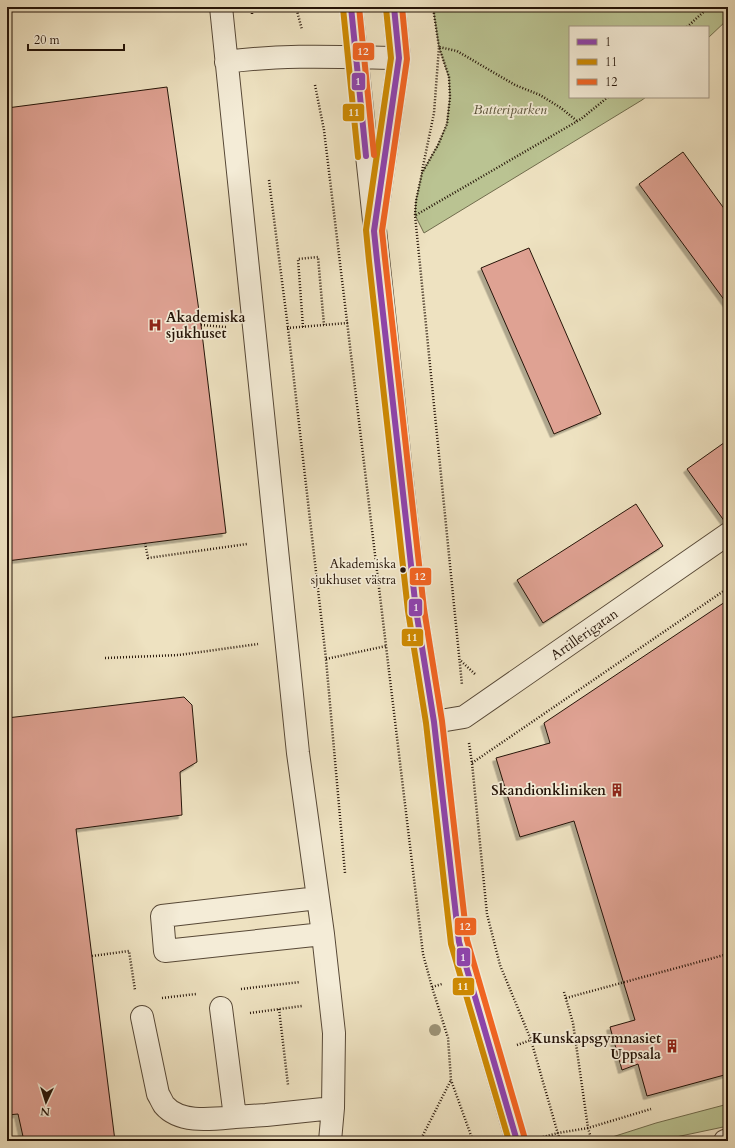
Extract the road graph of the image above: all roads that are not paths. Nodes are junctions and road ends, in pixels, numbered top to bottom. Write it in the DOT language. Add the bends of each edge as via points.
graph roads {
  1 [pos="221,7"];
  2 [pos="351,7"];
  3 [pos="394,7"];
  4 [pos="356,57"];
  5 [pos="399,58"];
  6 [pos="226,62"];
  7 [pos="374,231"];
  8 [pos="728,534"];
  9 [pos="434,722"];
  10 [pos="318,898"];
  11 [pos="323,934"];
  12 [pos="220,1008"];
  13 [pos="142,1017"];
  14 [pos="333,1108"];
  15 [pos="234,1117"];
  16 [pos="728,1140"];
  17 [pos="330,1141"];
  18 [pos="516,1141"];
  19 [pos="725,1141"];
  1 -- 6 [label="street"];
  2 -- 4 [label="street"];
  3 -- 5 [label="street"];
  4 -- 5 [label="street"];
  4 -- 6 [label="street" via="254,58"];
  4 -- 7 [label="street"];
  5 -- 7 [label="street"];
  6 -- 10 [label="street" via="298,753"];
  7 -- 9 [label="street" via="416,610"];
  8 -- 9 [label="street, Artillerigatan" via="464,717"];
  9 -- 18 [label="street" via="459,942"];
  10 -- 11 [label="street"];
  10 -- 11 [label="street" via="162,916 165,951"];
  11 -- 14 [label="street" via="334,1033"];
  12 -- 15 [label="street"];
  13 -- 15 [label="street" via="156,1088 164,1105 196,1120"];
  14 -- 15 [label="street"];
  14 -- 17 [label="street"];
  16 -- 19 [label="street"];
}
